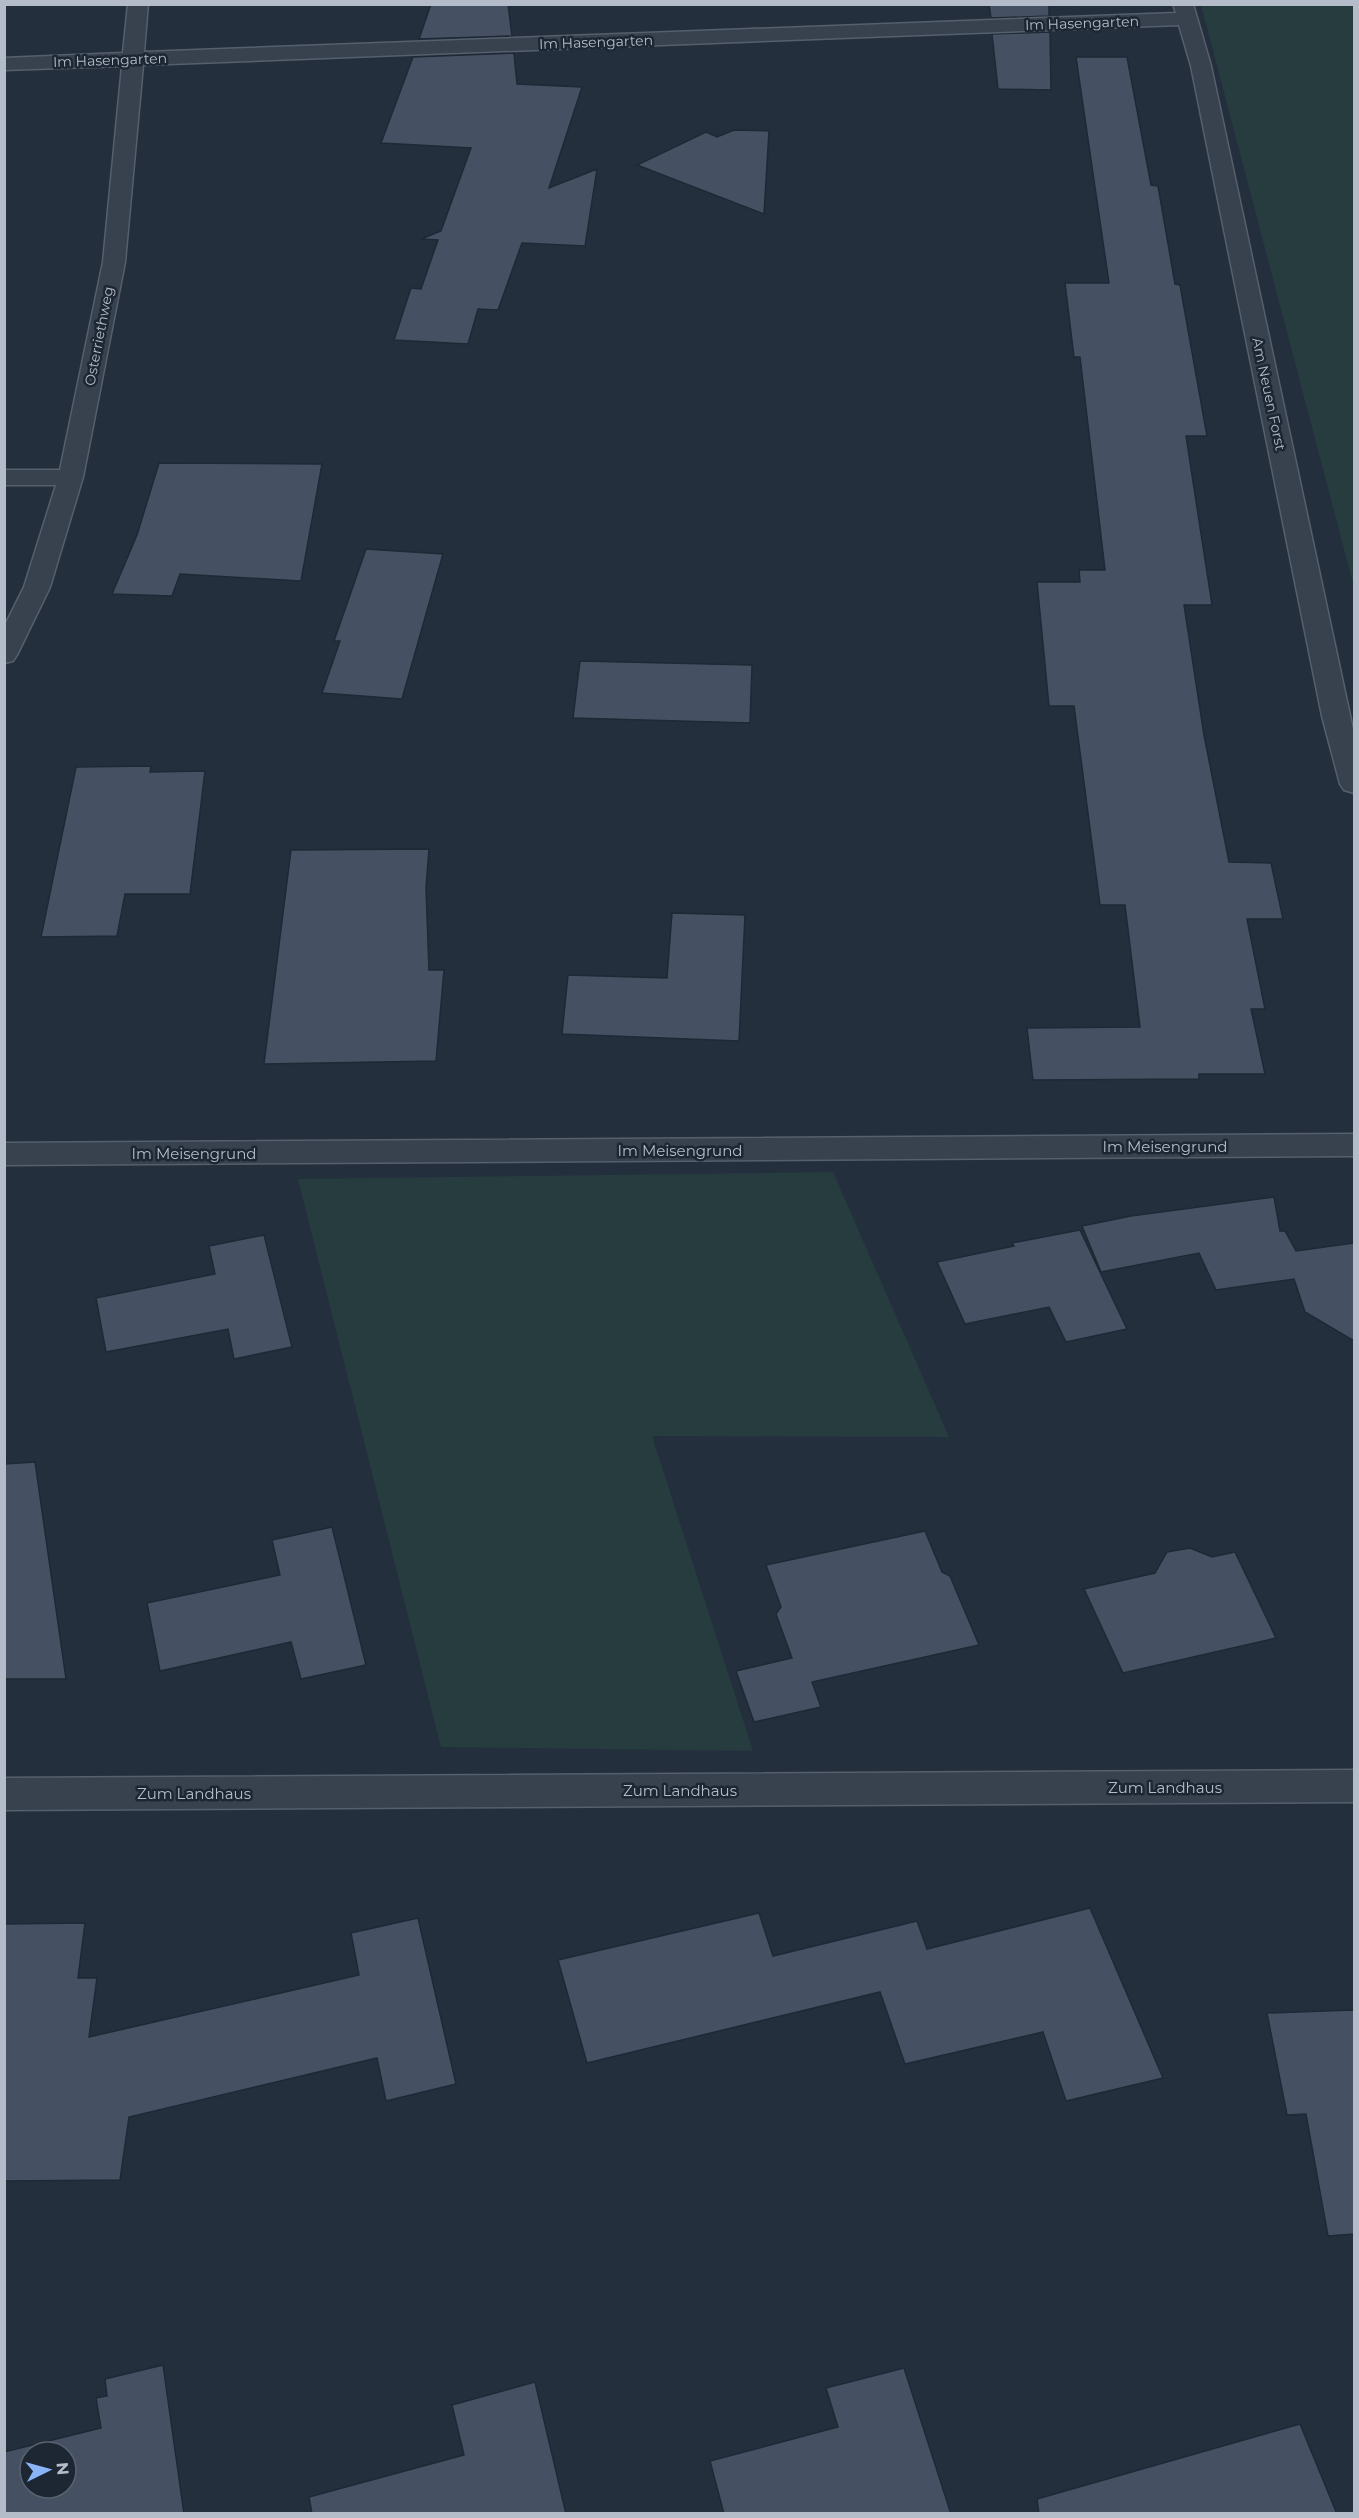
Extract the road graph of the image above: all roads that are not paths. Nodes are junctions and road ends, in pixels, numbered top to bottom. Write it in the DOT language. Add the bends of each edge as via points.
graph roads {
  1 [pos="138,4"];
  2 [pos="1185,12"];
  3 [pos="133,60"];
  4 [pos="4,64"];
  5 [pos="71,477"];
  6 [pos="4,478"];
  7 [pos="4,656"];
  8 [pos="1354,784"];
  9 [pos="1354,1145"];
  10 [pos="4,1154"];
  11 [pos="1354,1786"];
  12 [pos="4,1794"];
  1 -- 3 [label="street, Osterriethweg"];
  2 -- 3 [label="street, Im Hasengarten"];
  2 -- 8 [label="street, Am Neuen Forst" via="1201,66 1336,716"];
  3 -- 4 [label="street, Im Hasengarten"];
  3 -- 5 [label="street, Osterriethweg" via="114,262"];
  5 -- 6 [label="street"];
  5 -- 7 [label="street, Osterriethweg" via="37,587"];
  9 -- 10 [label="street, Im Meisengrund"];
  11 -- 12 [label="street, Zum Landhaus"];
}
